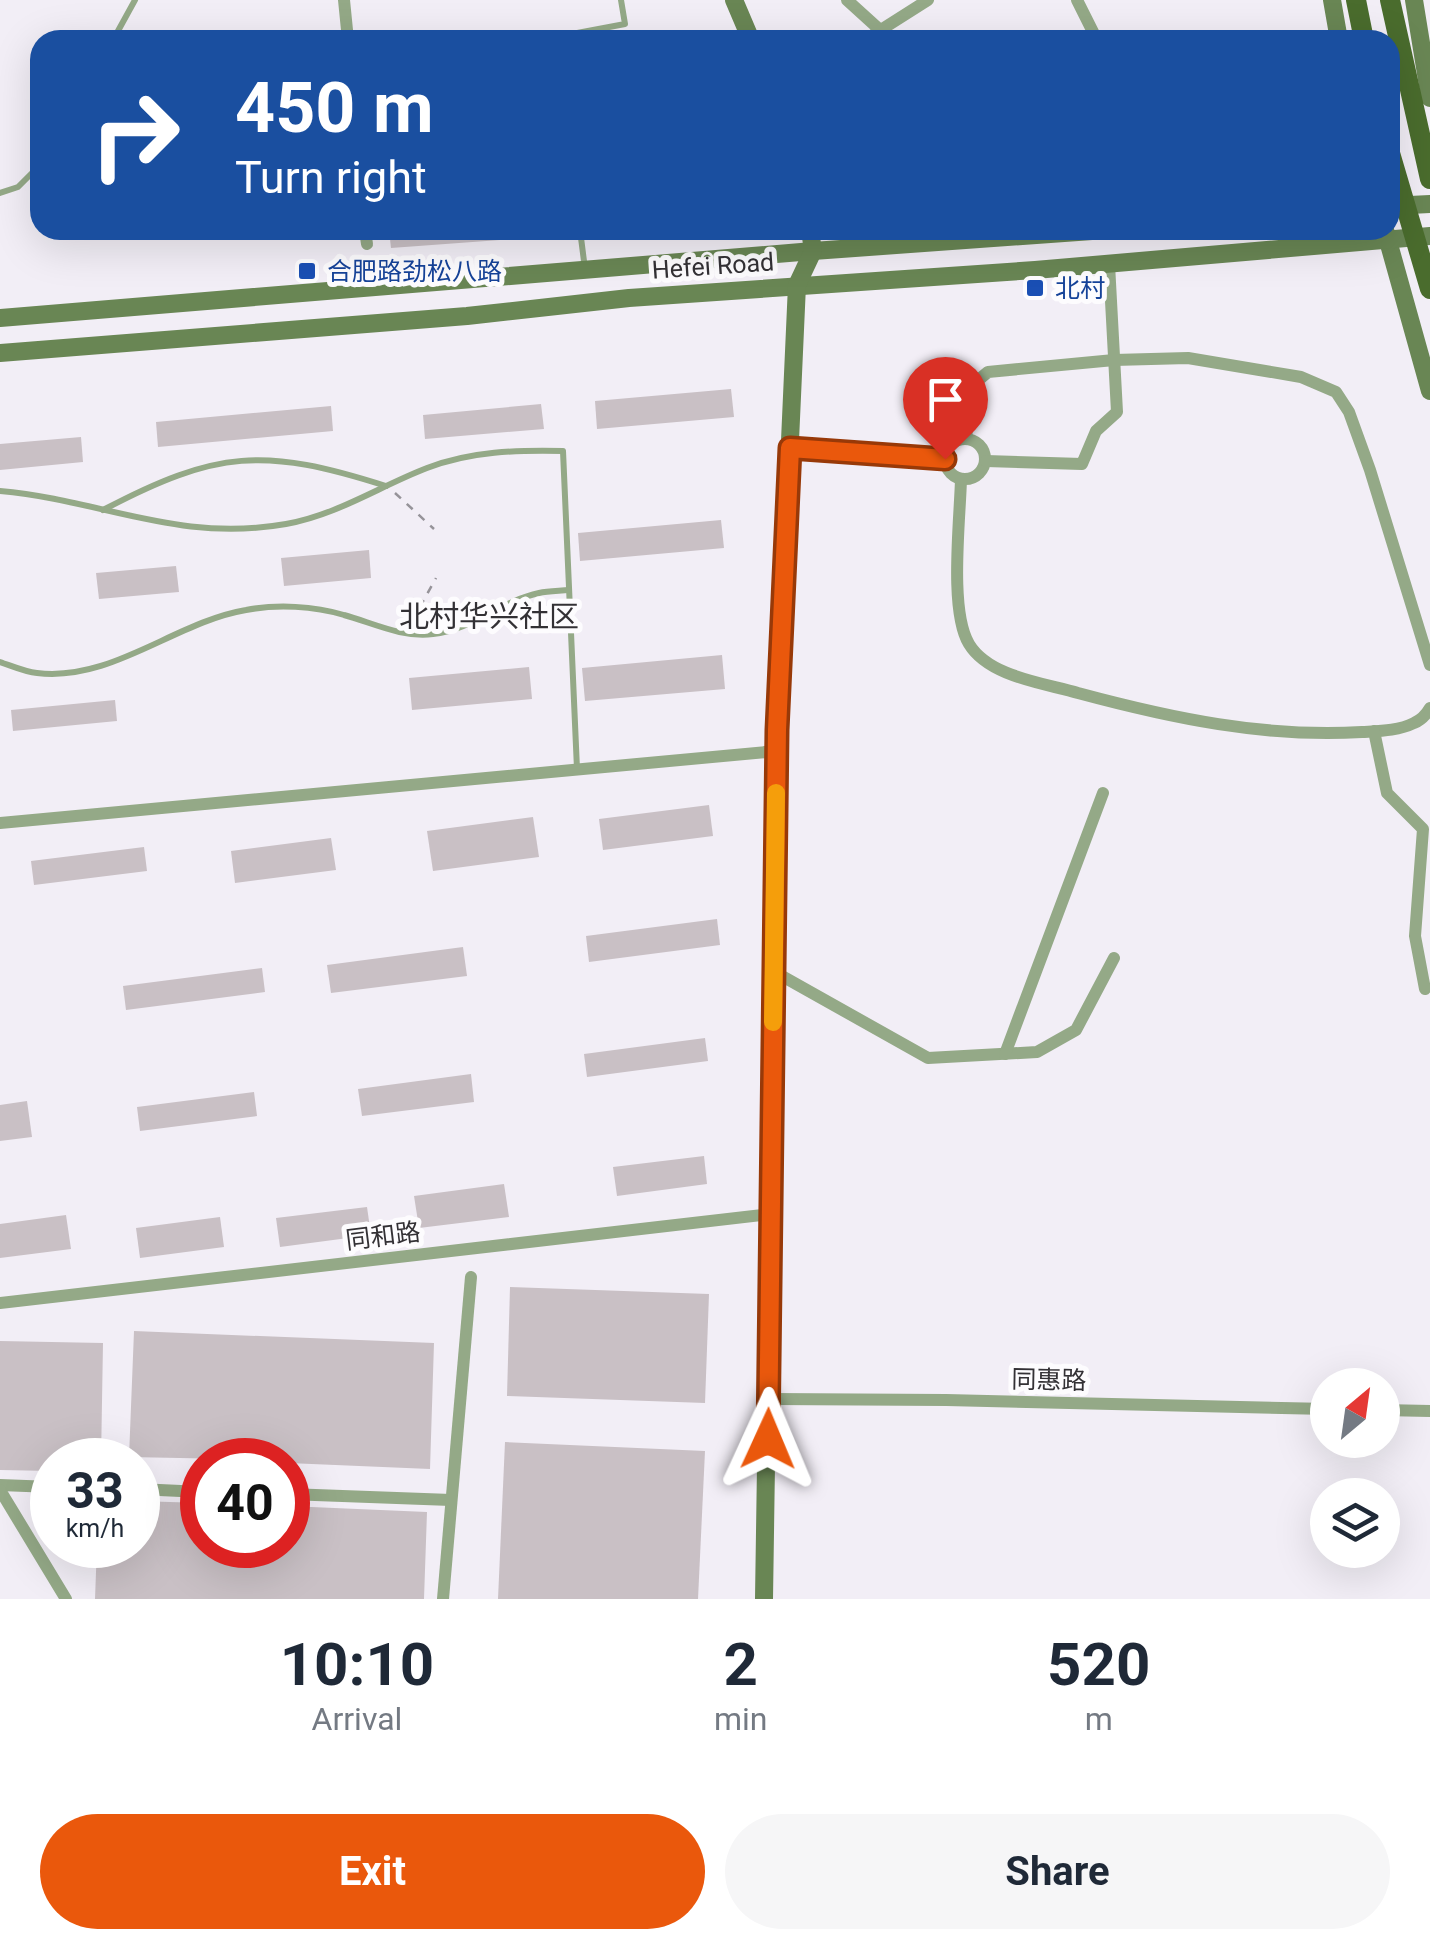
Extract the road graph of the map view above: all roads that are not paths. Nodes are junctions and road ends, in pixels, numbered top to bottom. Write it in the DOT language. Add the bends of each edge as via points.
graph roads {
  1 [pos="134,0"];
  2 [pos="344,0"];
  3 [pos="621,0"];
  4 [pos="734,0"];
  5 [pos="848,0"];
  6 [pos="928,0"];
  7 [pos="1077,0"];
  8 [pos="1332,0"];
  9 [pos="1356,0"];
  10 [pos="1390,0"];
  11 [pos="1414,0"];
  12 [pos="118,30"];
  13 [pos="347,30"];
  14 [pos="594,30"];
  15 [pos="746,30"];
  16 [pos="880,30"];
  17 [pos="1092,30"];
  18 [pos="1337,30"];
  19 [pos="1362,30"];
  20 [pos="1397,30"];
  21 [pos="1400,45"];
  22 [pos="1430,98"];
  23 [pos="30,175"];
  24 [pos="1430,180"];
  25 [pos="1400,187"];
  26 [pos="0,193"];
  27 [pos="1430,204"];
  28 [pos="1400,206"];
  29 [pos="1400,235"];
  30 [pos="1430,236"];
  31 [pos="581,240"];
  32 [pos="812,240"];
  33 [pos="960,240"];
  34 [pos="1338,240"];
  35 [pos="1387,240"];
  36 [pos="813,250"];
  37 [pos="1109,264"];
  38 [pos="585,270"];
  39 [pos="797,285"];
  40 [pos="1430,288"];
  41 [pos="0,318"];
  42 [pos="0,353"];
  43 [pos="1114,360"];
  44 [pos="1430,391"];
  45 [pos="966,439"];
  46 [pos="790,448"];
  47 [pos="945,459"];
  48 [pos="986,461"];
  49 [pos="961,479"];
  50 [pos="387,486"];
  51 [pos="0,491"];
  52 [pos="103,510"];
  53 [pos="569,590"];
  54 [pos="0,662"];
  55 [pos="1430,665"];
  56 [pos="1430,708"];
  57 [pos="1374,732"];
  58 [pos="777,751"];
  59 [pos="578,770"];
  60 [pos="1104,793"];
  61 [pos="0,824"];
  62 [pos="1114,958"];
  63 [pos="773,971"];
  64 [pos="1425,989"];
  65 [pos="1005,1054"];
  66 [pos="771,1214"];
  67 [pos="471,1277"];
  68 [pos="0,1304"];
  69 [pos="770,1399"];
  70 [pos="1310,1409"];
  71 [pos="1400,1410"];
  72 [pos="1430,1411"];
  73 [pos="30,1487"];
  74 [pos="0,1488"];
  75 [pos="310,1495"];
  76 [pos="451,1500"];
  77 [pos="66,1599"];
  78 [pos="443,1599"];
  79 [pos="764,1599"];
  1 -- 12 [label="lane"];
  2 -- 13 [label="street"];
  3 -- 14 [label="lane" via="626,24"];
  4 -- 15 [label="main road"];
  5 -- 16 [label="street"];
  6 -- 16 [label="street"];
  7 -- 17 [label="street"];
  8 -- 18 [label="main road"];
  9 -- 19 [label="main road"];
  10 -- 20 [label="main road"];
  11 -- 22 [label="main road"];
  21 -- 24 [label="main road"];
  23 -- 26 [label="lane"];
  25 -- 40 [label="main road"];
  27 -- 28 [label="main road"];
  29 -- 30 [label="main road, Hefei Road"];
  31 -- 38 [label="lane"];
  32 -- 36 [label="main road"];
  33 -- 36 [label="main road, Hefei Road"];
  34 -- 37 [label="main road, Hefei Road"];
  35 -- 44 [label="main road"];
  36 -- 38 [label="main road, Hefei Road"];
  36 -- 39 [label="main road"];
  37 -- 39 [label="main road, Hefei Road"];
  37 -- 43 [label="street"];
  38 -- 41 [label="main road, Hefei Road"];
  39 -- 42 [label="main road, Hefei Road"];
  39 -- 46 [label="main road"];
  43 -- 45 [label="street" via="978,376 968,398"];
  43 -- 48 [label="street" via="1117,412 1096,431 1082,464"];
  43 -- 55 [label="street" via="1188,358 1250,367 1301,378 1342,398"];
  45 -- 47 [label="street" via="954,442"];
  45 -- 48 [label="street" via="983,448"];
  46 -- 47 [label="street"];
  46 -- 58 [label="main road"];
  47 -- 49 [label="street"];
  48 -- 49 [label="street" via="980,474"];
  49 -- 57 [label="street" via="958,614 969,645 988,663 1146,712 1225,726"];
  50 -- 52 [label="lane" via="334,510 240,530 168,526"];
  50 -- 52 [label="lane" via="301,461 224,462 178,474"];
  50 -- 53 [label="lane" via="466,456 563,451"];
  51 -- 52 [label="lane"];
  53 -- 54 [label="lane" via="538,592 466,627 432,635 300,608 251,609 81,670 36,673"];
  53 -- 59 [label="lane"];
  56 -- 57 [label="street" via="1413,724"];
  57 -- 64 [label="street" via="1387,793 1422,829 1415,936"];
  58 -- 59 [label="street"];
  58 -- 63 [label="main road"];
  59 -- 61 [label="street"];
  60 -- 65 [label="street"];
  62 -- 65 [label="street" via="1076,1030 1037,1052"];
  63 -- 65 [label="street" via="928,1058"];
  63 -- 66 [label="main road"];
  66 -- 68 [label="street, 同和路"];
  66 -- 69 [label="main road"];
  67 -- 76 [label="street"];
  69 -- 70 [label="street, 同惠路"];
  69 -- 79 [label="main road"];
  71 -- 72 [label="street"];
  73 -- 74 [label="street"];
  74 -- 77 [label="street"];
  75 -- 76 [label="street"];
  76 -- 78 [label="street"];
}
